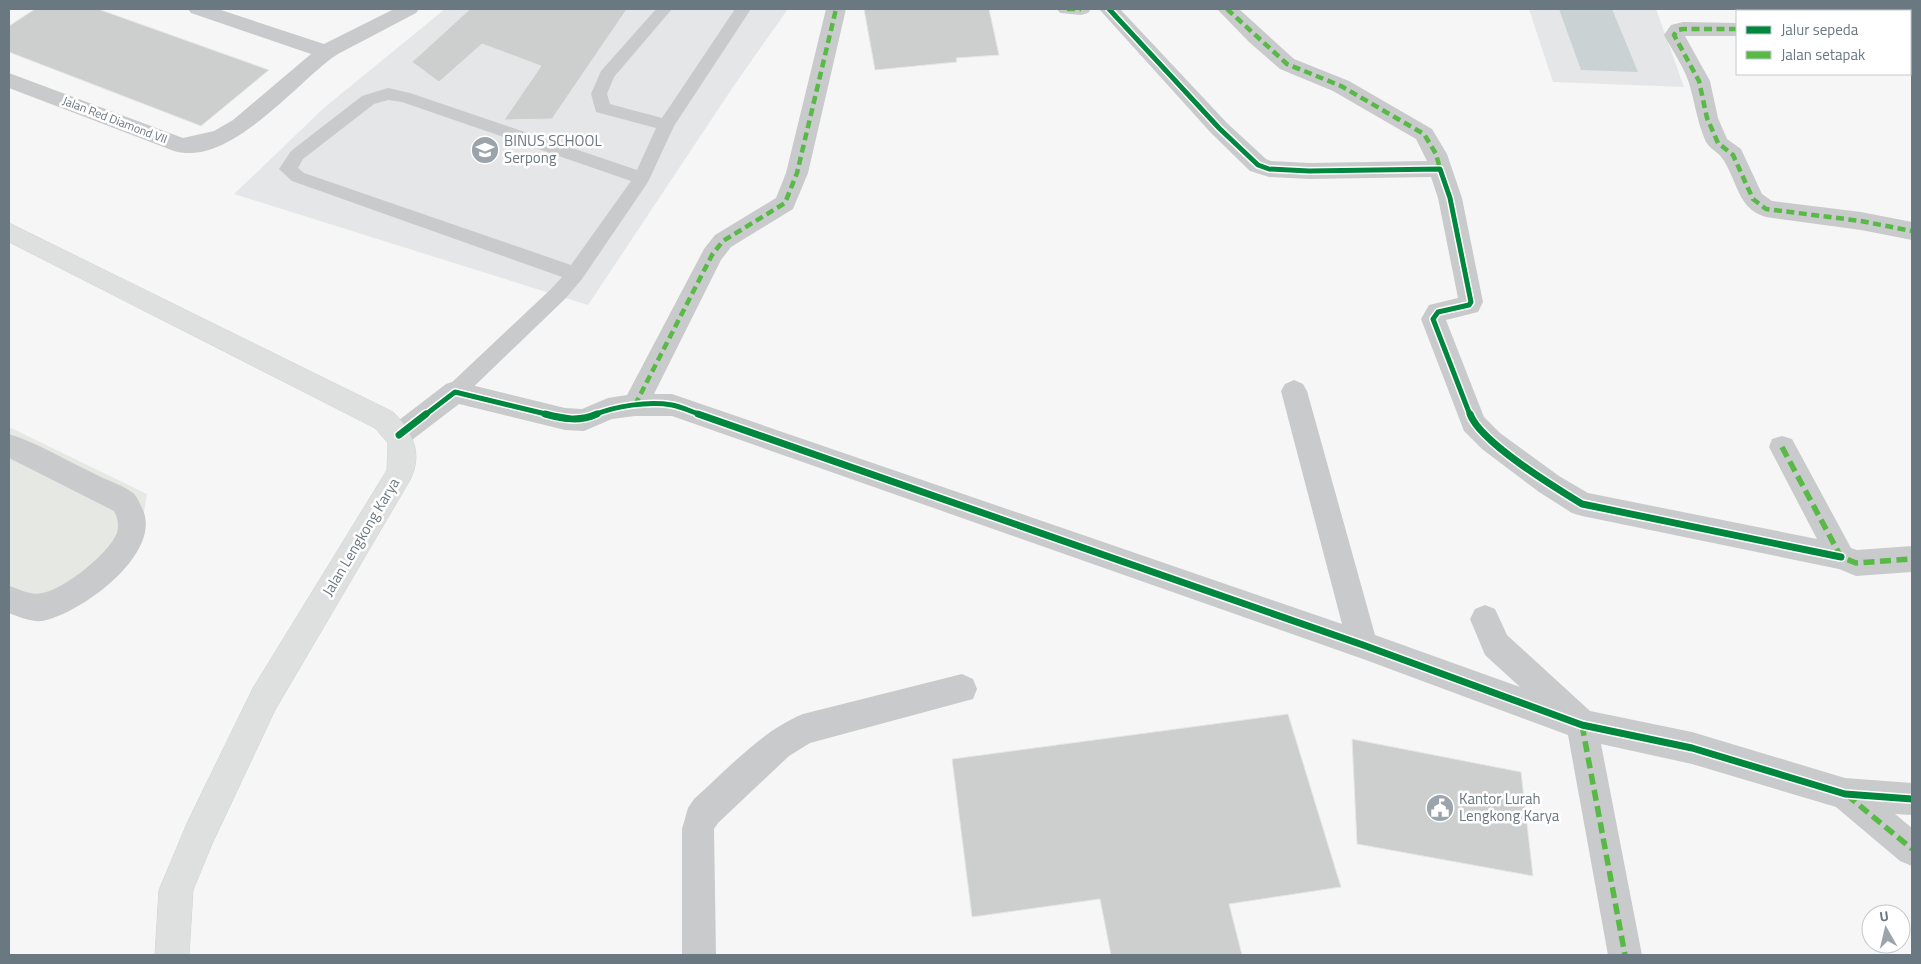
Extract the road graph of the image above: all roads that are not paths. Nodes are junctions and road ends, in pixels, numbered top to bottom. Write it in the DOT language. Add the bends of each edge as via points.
graph roads {
  1 [pos="198,9"];
  2 [pos="409,9"];
  3 [pos="664,9"];
  4 [pos="743,9"];
  5 [pos="836,9"];
  6 [pos="1067,9"];
  7 [pos="1081,9"];
  8 [pos="1108,9"];
  9 [pos="1227,9"];
  10 [pos="1736,29"];
  11 [pos="1911,32"];
  12 [pos="1912,38"];
  13 [pos="326,52"];
  14 [pos="9,80"];
  15 [pos="666,125"];
  16 [pos="1440,169"];
  17 [pos="642,178"];
  18 [pos="1912,231"];
  19 [pos="9,232"];
  20 [pos="575,274"];
  21 [pos="464,384"];
  22 [pos="1294,391"];
  23 [pos="635,405"];
  24 [pos="399,435"];
  25 [pos="9,445"];
  26 [pos="1782,447"];
  27 [pos="1841,557"];
  28 [pos="1912,559"];
  29 [pos="9,599"];
  30 [pos="1485,619"];
  31 [pos="1364,645"];
  32 [pos="962,689"];
  33 [pos="1582,725"];
  34 [pos="1845,794"];
  35 [pos="1912,799"];
  36 [pos="1912,849"];
  37 [pos="172,955"];
  38 [pos="699,955"];
  39 [pos="1625,955"];
  1 -- 13 [label="street"];
  2 -- 13 [label="street, Jalan Red Diamond VII"];
  3 -- 15 [label="lane" via="607,75 599,94 602,108"];
  4 -- 15 [label="lane"];
  5 -- 23 [label="street" via="796,173 785,203 723,241 712,255"];
  6 -- 7 [label="street"];
  8 -- 16 [label="street" via="1258,165 1309,172"];
  9 -- 16 [label="street" via="1287,64 1341,86 1424,134 1436,154"];
  10 -- 18 [label="street" via="1683,29 1674,35 1699,81 1707,118 1718,144 1733,155 1757,204 1766,209"];
  11 -- 12 [label="street"];
  13 -- 14 [label="street, Jalan Red Diamond VII" via="241,125 202,144 182,146"];
  15 -- 17 [label="lane"];
  16 -- 27 [label="street" via="1450,198 1471,302 1465,307 1438,312 1433,320 1473,423 1481,432 1549,484 1582,504"];
  17 -- 20 [label="lane"];
  17 -- 20 [label="lane" via="388,94 368,100 297,155 288,169 298,177"];
  19 -- 24 [label="street" via="384,420"];
  20 -- 21 [label="lane"];
  21 -- 23 [label="street" via="565,420 584,420 608,409"];
  21 -- 24 [label="street"];
  22 -- 31 [label="street"];
  23 -- 31 [label="street" via="672,405"];
  24 -- 37 [label="street, Jalan Lengkong Karya" via="404,452 400,472 264,699 200,833 176,890"];
  25 -- 29 [label="street" via="124,502 133,516 133,530 126,547 67,598 43,607 24,607"];
  26 -- 27 [label="street"];
  27 -- 28 [label="street" via="1856,563"];
  30 -- 33 [label="street" via="1496,645"];
  31 -- 33 [label="street"];
  32 -- 38 [label="street" via="803,729 778,745 706,811 698,829"];
  33 -- 34 [label="street" via="1692,748"];
  33 -- 39 [label="street"];
  34 -- 35 [label="street"];
  34 -- 36 [label="street"];
}
